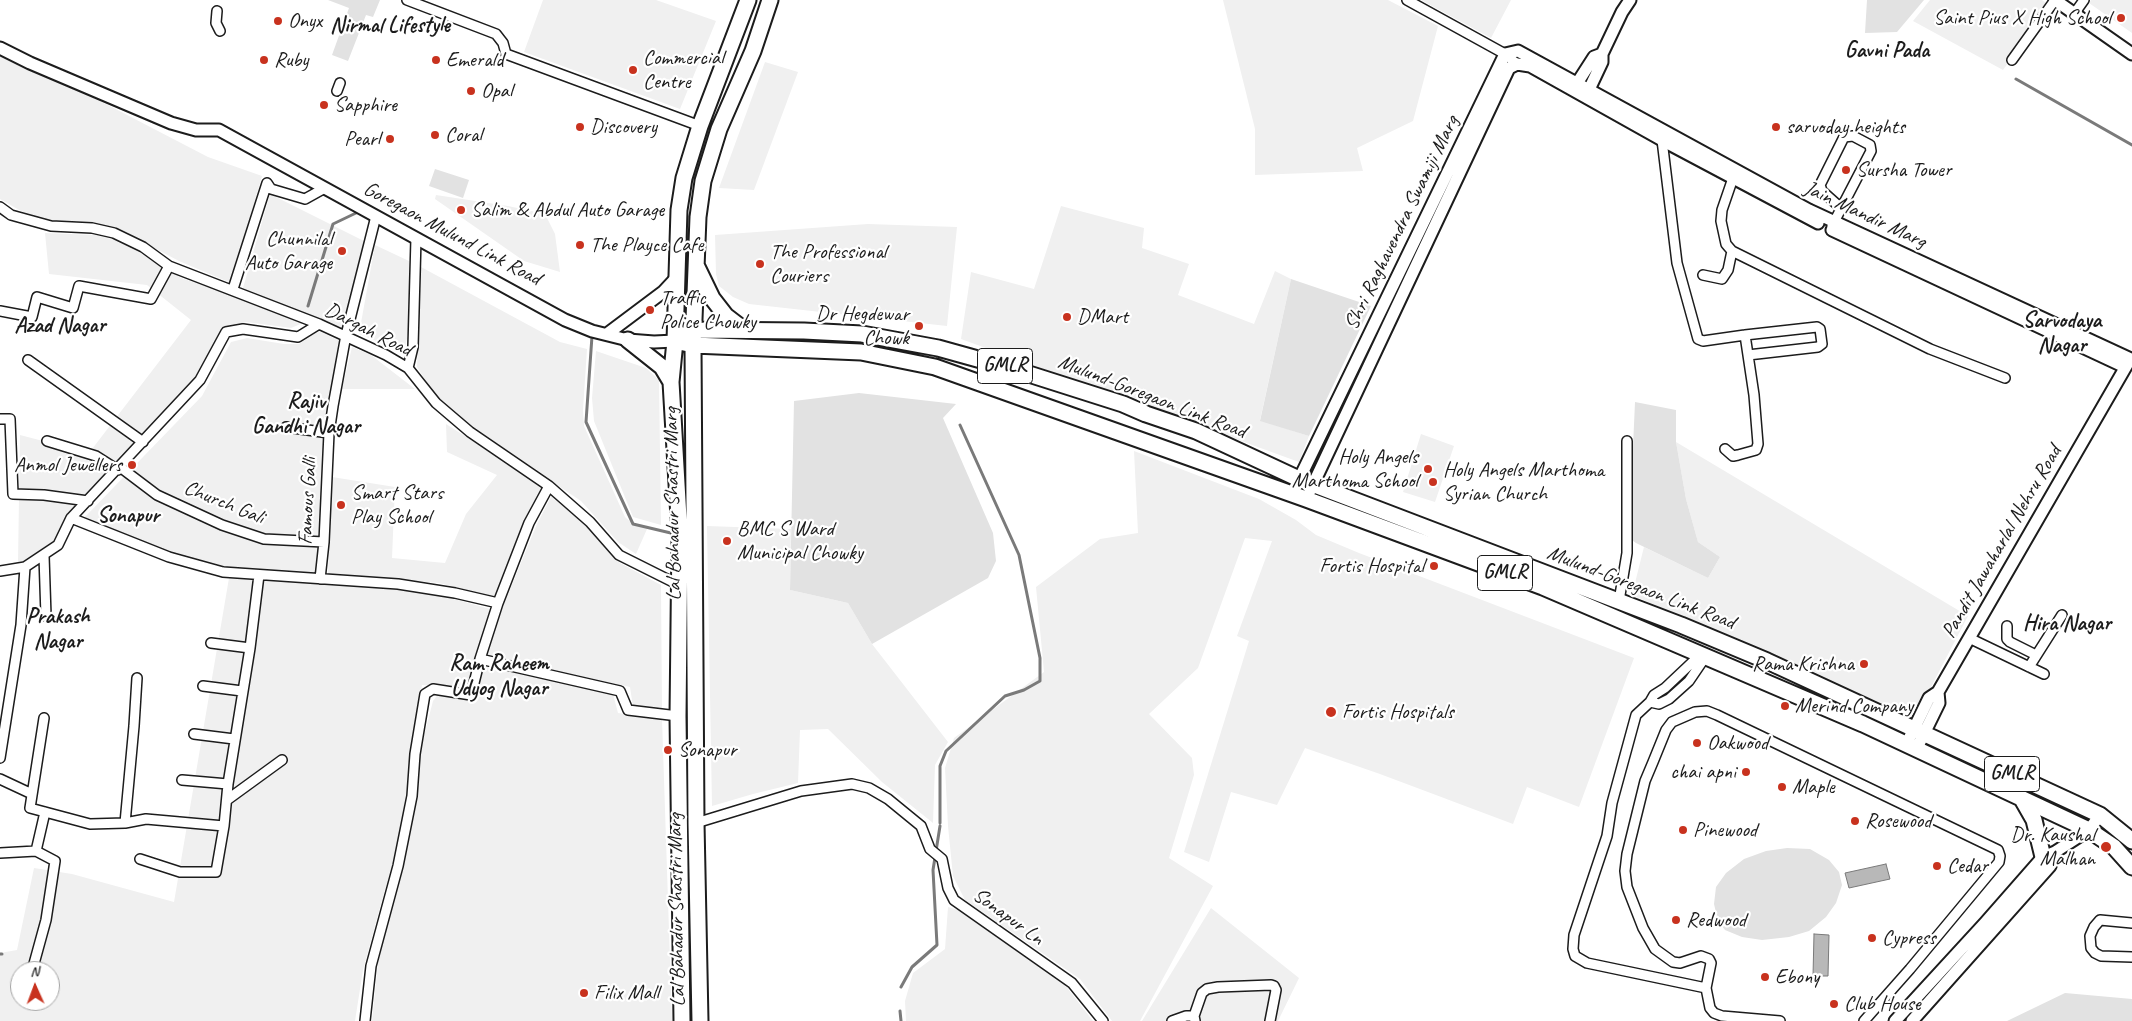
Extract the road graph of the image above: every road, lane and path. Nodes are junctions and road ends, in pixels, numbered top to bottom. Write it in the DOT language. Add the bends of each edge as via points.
graph roads {
  1 [pos="407,0"];
  2 [pos="748,0"];
  3 [pos="770,0"];
  4 [pos="1407,0"];
  5 [pos="1622,0"];
  6 [pos="1630,0"];
  7 [pos="2055,0"];
  8 [pos="2084,0"];
  9 [pos="218,11"];
  10 [pos="1622,12"];
  11 [pos="2074,14"];
  12 [pos="220,31"];
  13 [pos="0,48"];
  14 [pos="1505,54"];
  15 [pos="1602,54"];
  16 [pos="2132,54"];
  17 [pos="2012,60"];
  18 [pos="1517,64"];
  19 [pos="1541,68"];
  20 [pos="1575,86"];
  21 [pos="1588,93"];
  22 [pos="708,103"];
  23 [pos="727,111"];
  24 [pos="700,126"];
  25 [pos="1652,130"];
  26 [pos="1472,134"];
  27 [pos="1662,140"];
  28 [pos="1698,155"];
  29 [pos="1722,168"];
  30 [pos="1733,178"];
  31 [pos="1449,181"];
  32 [pos="1756,186"];
  33 [pos="323,189"];
  34 [pos="0,207"];
  35 [pos="1841,208"];
  36 [pos="376,216"];
  37 [pos="1832,225"];
  38 [pos="416,238"];
  39 [pos="1415,239"];
  40 [pos="1426,244"];
  41 [pos="1732,251"];
  42 [pos="169,266"];
  43 [pos="696,266"];
  44 [pos="1703,275"];
  45 [pos="677,276"];
  46 [pos="233,289"];
  47 [pos="1384,304"];
  48 [pos="1396,309"];
  49 [pos="0,311"];
  50 [pos="319,324"];
  51 [pos="743,329"];
  52 [pos="804,331"];
  53 [pos="607,334"];
  54 [pos="1745,335"];
  55 [pos="346,336"];
  56 [pos="694,337"];
  57 [pos="628,340"];
  58 [pos="675,341"];
  59 [pos="801,350"];
  60 [pos="1748,355"];
  61 [pos="28,360"];
  62 [pos="2129,361"];
  63 [pos="408,368"];
  64 [pos="1348,378"];
  65 [pos="2005,378"];
  66 [pos="671,382"];
  67 [pos="1360,383"];
  68 [pos="1342,391"];
  69 [pos="1354,396"];
  70 [pos="0,419"];
  71 [pos="286,427"];
  72 [pos="329,433"];
  73 [pos="47,441"];
  74 [pos="1627,441"];
  75 [pos="143,442"];
  76 [pos="1725,450"];
  77 [pos="119,468"];
  78 [pos="1306,482"];
  79 [pos="549,486"];
  80 [pos="1299,496"];
  81 [pos="88,501"];
  82 [pos="71,518"];
  83 [pos="324,542"];
  84 [pos="44,556"];
  85 [pos="25,568"];
  86 [pos="0,571"];
  87 [pos="1528,574"];
  88 [pos="259,575"];
  89 [pos="320,579"];
  90 [pos="680,586"];
  91 [pos="696,591"];
  92 [pos="1619,601"];
  93 [pos="498,603"];
  94 [pos="2062,615"];
  95 [pos="46,616"];
  96 [pos="2007,626"];
  97 [pos="1969,638"];
  98 [pos="2010,642"];
  99 [pos="211,643"];
  100 [pos="250,648"];
  101 [pos="2003,654"];
  102 [pos="1704,655"];
  103 [pos="2036,655"];
  104 [pos="480,659"];
  105 [pos="2029,666"];
  106 [pos="2044,674"];
  107 [pos="137,678"];
  108 [pos="203,686"];
  109 [pos="242,692"];
  110 [pos="678,716"];
  111 [pos="44,718"];
  112 [pos="1920,731"];
  113 [pos="194,734"];
  114 [pos="234,740"];
  115 [pos="1911,747"];
  116 [pos="0,758"];
  117 [pos="282,760"];
  118 [pos="0,779"];
  119 [pos="182,780"];
  120 [pos="228,784"];
  121 [pos="32,794"];
  122 [pos="2022,798"];
  123 [pos="227,800"];
  124 [pos="45,812"];
  125 [pos="2100,815"];
  126 [pos="125,823"];
  127 [pos="696,824"];
  128 [pos="224,826"];
  129 [pos="2089,830"];
  130 [pos="2132,841"];
  131 [pos="36,851"];
  132 [pos="0,853"];
  133 [pos="2049,854"];
  134 [pos="140,859"];
  135 [pos="2132,868"];
  136 [pos="2132,923"];
  137 [pos="1972,946"];
  138 [pos="2132,957"];
  139 [pos="35,961"];
  140 [pos="1934,980"];
  141 [pos="1943,987"];
  142 [pos="1706,988"];
  143 [pos="1195,1019"];
  144 [pos="1900,1019"];
  145 [pos="365,1021"];
  146 [pos="682,1021"];
  147 [pos="700,1021"];
  148 [pos="1103,1021"];
  149 [pos="1172,1021"];
  150 [pos="1270,1021"];
  151 [pos="1780,1021"];
  152 [pos="1864,1021"];
  153 [pos="1912,1021"];
  1 -- 24 [label="street" via="496,34 506,54"];
  2 -- 22 [label="main road, Lal Bahadur Shastri Marg"];
  3 -- 23 [label="main road, Lal Bahadur Shastri Marg"];
  4 -- 14 [label="street"];
  5 -- 10 [label="street"];
  6 -- 10 [label="street"];
  7 -- 11 [label="street"];
  7 -- 17 [label="street"];
  8 -- 11 [label="street"];
  9 -- 12 [label="street" via="216,23"];
  10 -- 15 [label="street"];
  11 -- 16 [label="street"];
  13 -- 33 [label="street, Goregaon Mulund Link Road" via="171,123 196,130 219,130"];
  14 -- 18 [label="street"];
  14 -- 19 [label="street" via="1518,50"];
  14 -- 26 [label="street, Shri Raghavendra Swamiji Marg"];
  15 -- 20 [label="street" via="1594,57"];
  15 -- 21 [label="street" via="1602,62"];
  18 -- 19 [label="street"];
  18 -- 26 [label="street, Shri Raghavendra Swamiji Marg" via="1509,68"];
  19 -- 20 [label="street"];
  20 -- 21 [label="street"];
  21 -- 25 [label="street, Jain Mandir Marg"];
  22 -- 23 [label="main road"];
  22 -- 24 [label="main road, Lal Bahadur Shastri Marg"];
  23 -- 43 [label="main road, Lal Bahadur Shastri Marg" via="703,181"];
  24 -- 45 [label="main road, Lal Bahadur Shastri Marg" via="684,178 679,210"];
  25 -- 27 [label="street, Jain Mandir Marg"];
  25 -- 28 [label="street, Jain Mandir Marg"];
  26 -- 31 [label="street, Shri Raghavendra Swamiji Marg"];
  27 -- 28 [label="street, Jain Mandir Marg"];
  27 -- 54 [label="street" via="1676,259 1695,334 1703,341"];
  28 -- 29 [label="street, Jain Mandir Marg"];
  29 -- 30 [label="street, Jain Mandir Marg"];
  29 -- 32 [label="street, Jain Mandir Marg"];
  30 -- 32 [label="street, Jain Mandir Marg"];
  30 -- 41 [label="street" via="1721,221 1726,244"];
  31 -- 39 [label="street, Shri Raghavendra Swamiji Marg"];
  31 -- 40 [label="street, Shri Raghavendra Swamiji Marg"];
  32 -- 37 [label="street, Jain Mandir Marg"];
  33 -- 36 [label="street, Goregaon Mulund Link Road"];
  33 -- 46 [label="street" via="305,199 271,189 267,183"];
  34 -- 42 [label="street, Dargah Road" via="12,215 51,226 92,228 114,233 143,247"];
  35 -- 35 [label="street" via="1871,152 1870,145 1853,136 1844,137 1820,185 1822,191"];
  35 -- 37 [label="street"];
  36 -- 38 [label="street, Goregaon Mulund Link Road"];
  36 -- 55 [label="street, Famous Galli"];
  37 -- 62 [label="street, Jain Mandir Marg" via="2081,342"];
  38 -- 53 [label="street, Goregaon Mulund Link Road" via="559,317"];
  38 -- 63 [label="street" via="413,347"];
  39 -- 40 [label="street"];
  39 -- 47 [label="street, Shri Raghavendra Swamiji Marg"];
  40 -- 48 [label="street, Shri Raghavendra Swamiji Marg"];
  41 -- 44 [label="street" via="1728,270 1722,279"];
  41 -- 65 [label="street" via="1930,349"];
  42 -- 46 [label="street, Dargah Road"];
  42 -- 49 [label="street" via="151,299 79,286 72,308 37,297 32,316"];
  43 -- 51 [label="main road" via="712,298 726,316"];
  43 -- 56 [label="main road, Lal Bahadur Shastri Marg"];
  45 -- 53 [label="street" via="663,292"];
  45 -- 58 [label="main road, Lal Bahadur Shastri Marg"];
  46 -- 50 [label="street, Dargah Road"];
  47 -- 48 [label="street"];
  47 -- 64 [label="street, Shri Raghavendra Swamiji Marg"];
  48 -- 67 [label="street, Shri Raghavendra Swamiji Marg"];
  50 -- 55 [label="street, Dargah Road"];
  50 -- 75 [label="street" via="298,337 243,329 226,332 200,380"];
  51 -- 52 [label="main road, Mulund-Goregaon Link Road / GMLR"];
  51 -- 56 [label="main road, Mulund-Goregaon Link Road / GMLR"];
  52 -- 59 [label="main road"];
  52 -- 78 [label="main road, Mulund-Goregaon Link Road / GMLR" via="862,334 915,342 1010,368 1196,431"];
  53 -- 57 [label="street, Goregaon Mulund Link Road"];
  54 -- 60 [label="street"];
  54 -- 60 [label="street" via="1817,327 1822,344"];
  55 -- 63 [label="street, Dargah Road"];
  55 -- 72 [label="street, Famous Galli"];
  56 -- 58 [label="main road, Mulund-Goregaon Link Road / GMLR"];
  56 -- 59 [label="main road, Mulund-Goregaon Link Road / GMLR"];
  56 -- 91 [label="main road, Lal Bahadur Shastri Marg"];
  57 -- 58 [label="street, Goregaon Mulund Link Road"];
  57 -- 66 [label="main road" via="662,367"];
  58 -- 66 [label="main road, Lal Bahadur Shastri Marg"];
  59 -- 80 [label="main road, Mulund-Goregaon Link Road / GMLR" via="861,352 935,367"];
  60 -- 76 [label="street" via="1757,448 1733,456"];
  61 -- 75 [label="street"];
  62 -- 97 [label="street, Pandit Jawaharlal Nehru Road"];
  63 -- 79 [label="street, Dargah Road" via="436,403 470,432"];
  64 -- 67 [label="street"];
  64 -- 68 [label="street, Shri Raghavendra Swamiji Marg"];
  66 -- 90 [label="main road, Lal Bahadur Shastri Marg"];
  67 -- 69 [label="street, Shri Raghavendra Swamiji Marg"];
  68 -- 69 [label="street"];
  68 -- 78 [label="street, Shri Raghavendra Swamiji Marg"];
  69 -- 78 [label="street, Shri Raghavendra Swamiji Marg"];
  70 -- 81 [label="street" via="10,419 13,494"];
  71 -- 72 [label="street"];
  72 -- 83 [label="street, Famous Galli"];
  73 -- 77 [label="street, Church Gali" via="96,456"];
  74 -- 92 [label="street" via="1627,553"];
  75 -- 77 [label="street"];
  77 -- 81 [label="street"];
  77 -- 83 [label="street, Church Gali" via="158,495 222,526 264,539"];
  78 -- 80 [label="street, Shri Raghavendra Swamiji Marg"];
  78 -- 87 [label="main road, Mulund-Goregaon Link Road / GMLR"];
  79 -- 90 [label="street, Dargah Road" via="590,522 619,555"];
  79 -- 93 [label="street" via="529,523"];
  80 -- 87 [label="main road, Mulund-Goregaon Link Road / GMLR"];
  81 -- 82 [label="street"];
  82 -- 84 [label="street" via="58,545"];
  82 -- 88 [label="street" via="194,565 223,572"];
  83 -- 89 [label="street, Famous Galli"];
  84 -- 85 [label="street"];
  84 -- 95 [label="street"];
  85 -- 86 [label="street"];
  85 -- 116 [label="street" via="21,625"];
  87 -- 92 [label="main road, Mulund-Goregaon Link Road / GMLR"];
  87 -- 102 [label="main road, Mulund-Goregaon Link Road / GMLR"];
  88 -- 89 [label="street"];
  88 -- 100 [label="street"];
  89 -- 93 [label="street" via="398,584"];
  90 -- 91 [label="street, Dargah Road"];
  90 -- 110 [label="main road, Lal Bahadur Shastri Marg"];
  91 -- 127 [label="main road, Lal Bahadur Shastri Marg"];
  92 -- 112 [label="main road, Mulund-Goregaon Link Road / GMLR" via="1767,661"];
  93 -- 104 [label="street"];
  94 -- 103 [label="street"];
  96 -- 98 [label="street"];
  97 -- 101 [label="street"];
  97 -- 112 [label="street, Pandit Jawaharlal Nehru Road" via="1938,692 1929,698"];
  98 -- 101 [label="street"];
  98 -- 103 [label="street"];
  99 -- 100 [label="street"];
  100 -- 109 [label="street"];
  101 -- 105 [label="street"];
  102 -- 115 [label="main road, Mulund-Goregaon Link Road / GMLR"];
  102 -- 142 [label="street" via="1654,695 1636,715 1612,803 1607,836 1574,936 1573,950 1575,956 1587,963"];
  103 -- 105 [label="street"];
  104 -- 110 [label="street" via="620,691 628,710"];
  104 -- 145 [label="street" via="472,695 433,689 425,694 412,796 398,866 371,966"];
  105 -- 106 [label="street"];
  107 -- 126 [label="street"];
  108 -- 109 [label="street"];
  109 -- 114 [label="street"];
  110 -- 146 [label="main road, Lal Bahadur Shastri Marg"];
  111 -- 121 [label="street"];
  112 -- 115 [label="street"];
  112 -- 125 [label="main road, GMLR"];
  113 -- 114 [label="street"];
  114 -- 120 [label="street"];
  115 -- 122 [label="main road, GMLR"];
  117 -- 123 [label="street"];
  118 -- 121 [label="street"];
  119 -- 120 [label="street"];
  120 -- 123 [label="street"];
  121 -- 124 [label="street" via="30,808"];
  122 -- 129 [label="main road, GMLR"];
  122 -- 133 [label="main road"];
  123 -- 128 [label="street"];
  124 -- 126 [label="street" via="90,824"];
  124 -- 131 [label="street"];
  125 -- 129 [label="street"];
  125 -- 130 [label="main road, GMLR"];
  126 -- 128 [label="street" via="146,819"];
  127 -- 147 [label="main road, Lal Bahadur Shastri Marg"];
  127 -- 148 [label="street, Sonapur Ln" via="801,791 852,784 869,788 921,826 930,849 942,859 954,900 1072,983"];
  128 -- 134 [label="street" via="216,872 180,872"];
  129 -- 133 [label="street"];
  129 -- 135 [label="main road, GMLR" via="2114,847"];
  131 -- 132 [label="street"];
  131 -- 139 [label="street" via="55,862 46,920"];
  133 -- 137 [label="street"];
  136 -- 138 [label="street" via="2100,920 2090,936 2091,948 2102,956"];
  137 -- 140 [label="street"];
  137 -- 141 [label="street"];
  140 -- 141 [label="street"];
  140 -- 144 [label="street"];
  141 -- 153 [label="street"];
  142 -- 151 [label="street" via="1710,1008 1717,1015"];
  142 -- 152 [label="street" via="1709,959 1701,956 1673,962 1655,950 1627,887 1625,871 1645,781 1666,730 1672,722 1684,716 1707,711 1998,850 1998,862"];
  143 -- 149 [label="street" via="1186,1016"];
  143 -- 150 [label="street" via="1202,993 1212,987 1270,985 1276,990"];
}
